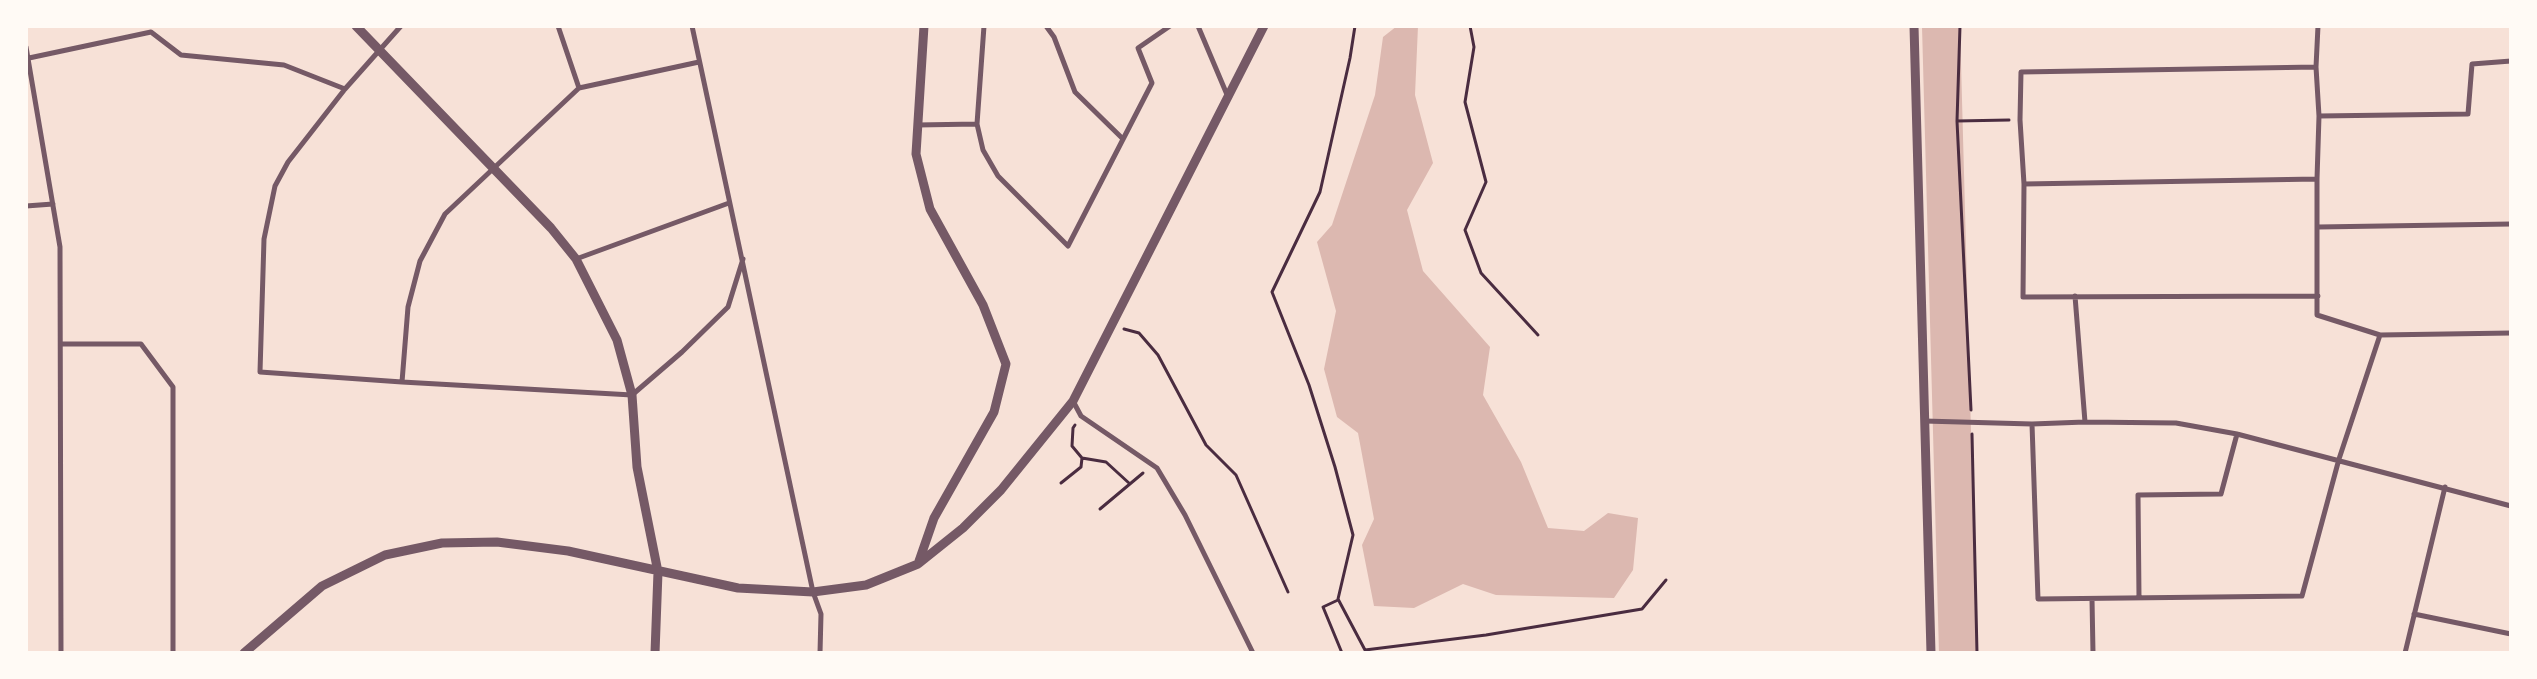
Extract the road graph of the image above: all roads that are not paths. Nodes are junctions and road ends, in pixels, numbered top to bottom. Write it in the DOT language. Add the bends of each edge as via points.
graph roads {
  1 [pos="356,26"];
  2 [pos="401,26"];
  3 [pos="558,26"];
  4 [pos="692,26"];
  5 [pos="924,26"];
  6 [pos="984,26"];
  7 [pos="1046,26"];
  8 [pos="1170,26"];
  9 [pos="1198,26"];
  10 [pos="1264,26"];
  11 [pos="1914,26"];
  12 [pos="2318,26"];
  13 [pos="26,48"];
  14 [pos="380,51"];
  15 [pos="29,58"];
  16 [pos="2511,61"];
  17 [pos="700,62"];
  18 [pos="2316,68"];
  19 [pos="346,88"];
  20 [pos="578,88"];
  21 [pos="1228,98"];
  22 [pos="2319,116"];
  23 [pos="978,124"];
  24 [pos="917,125"];
  25 [pos="1122,139"];
  26 [pos="492,168"];
  27 [pos="2316,179"];
  28 [pos="2024,184"];
  29 [pos="729,203"];
  30 [pos="53,204"];
  31 [pos="26,206"];
  32 [pos="2511,224"];
  33 [pos="2318,227"];
  34 [pos="576,258"];
  35 [pos="742,259"];
  36 [pos="2075,296"];
  37 [pos="2318,296"];
  38 [pos="2511,333"];
  39 [pos="2380,335"];
  40 [pos="61,344"];
  41 [pos="402,382"];
  42 [pos="632,395"];
  43 [pos="1073,401"];
  44 [pos="1923,421"];
  45 [pos="2085,422"];
  46 [pos="2032,424"];
  47 [pos="2237,434"];
  48 [pos="2339,459"];
  49 [pos="2445,487"];
  50 [pos="2511,506"];
  51 [pos="918,564"];
  52 [pos="658,572"];
  53 [pos="813,592"];
  54 [pos="2092,598"];
  55 [pos="2139,598"];
  56 [pos="2414,614"];
  57 [pos="2511,634"];
  58 [pos="248,651"];
  59 [pos="61,653"];
  60 [pos="173,653"];
  61 [pos="655,653"];
  62 [pos="820,653"];
  63 [pos="1253,653"];
  64 [pos="1931,653"];
  65 [pos="2093,653"];
  66 [pos="2405,653"];
  1 -- 14 [label="street"];
  2 -- 14 [label="street"];
  3 -- 20 [label="street"];
  4 -- 17 [label="street"];
  5 -- 24 [label="street"];
  6 -- 23 [label="street"];
  7 -- 25 [label="street" via="1054,37 1076,92"];
  8 -- 25 [label="street" via="1138,48 1152,83"];
  9 -- 21 [label="street"];
  10 -- 21 [label="street"];
  11 -- 44 [label="street"];
  12 -- 18 [label="street"];
  13 -- 15 [label="street"];
  14 -- 19 [label="street"];
  14 -- 26 [label="street"];
  15 -- 19 [label="street" via="151,32 181,55 284,65"];
  15 -- 30 [label="street"];
  16 -- 22 [label="street" via="2472,64 2468,114"];
  17 -- 20 [label="street"];
  17 -- 29 [label="street"];
  18 -- 22 [label="street"];
  18 -- 28 [label="street" via="2021,72"];
  19 -- 41 [label="street" via="288,162 275,186 264,239 260,372"];
  20 -- 26 [label="street"];
  21 -- 43 [label="street"];
  22 -- 27 [label="street"];
  23 -- 24 [label="street"];
  23 -- 25 [label="street" via="983,150 998,176 1068,246"];
  24 -- 51 [label="street" via="916,154 930,209 984,305 1006,364 994,412 934,518"];
  26 -- 34 [label="street"];
  26 -- 41 [label="street" via="445,214 420,261 408,307"];
  27 -- 28 [label="street"];
  27 -- 33 [label="street"];
  28 -- 36 [label="street" via="2023,297"];
  29 -- 34 [label="street"];
  29 -- 35 [label="street"];
  30 -- 31 [label="street"];
  30 -- 40 [label="street" via="60,247"];
  32 -- 33 [label="street"];
  33 -- 37 [label="street"];
  34 -- 42 [label="street" via="617,340"];
  35 -- 42 [label="street" via="728,307"];
  35 -- 53 [label="street"];
  36 -- 37 [label="street"];
  36 -- 45 [label="street"];
  37 -- 39 [label="street" via="2317,315"];
  38 -- 39 [label="street"];
  39 -- 48 [label="street"];
  40 -- 59 [label="street"];
  40 -- 60 [label="street" via="141,344 173,387"];
  41 -- 42 [label="street"];
  42 -- 52 [label="street" via="637,467"];
  43 -- 51 [label="street" via="1001,490 963,528"];
  43 -- 63 [label="street" via="1081,416 1157,468 1185,515"];
  44 -- 46 [label="street"];
  44 -- 64 [label="street"];
  45 -- 46 [label="street"];
  45 -- 47 [label="street" via="2176,423"];
  46 -- 54 [label="street" via="2038,600"];
  47 -- 48 [label="street"];
  47 -- 55 [label="street" via="2221,494 2138,495"];
  48 -- 49 [label="street"];
  48 -- 55 [label="street" via="2302,596"];
  49 -- 50 [label="street"];
  49 -- 56 [label="street"];
  51 -- 53 [label="street" via="866,585"];
  52 -- 53 [label="street" via="738,588"];
  52 -- 58 [label="street" via="568,551 497,542 442,543 385,555 322,586"];
  52 -- 61 [label="street"];
  53 -- 62 [label="street" via="821,614"];
  54 -- 55 [label="street"];
  54 -- 65 [label="street"];
  56 -- 57 [label="street"];
  56 -- 66 [label="street"];
}
